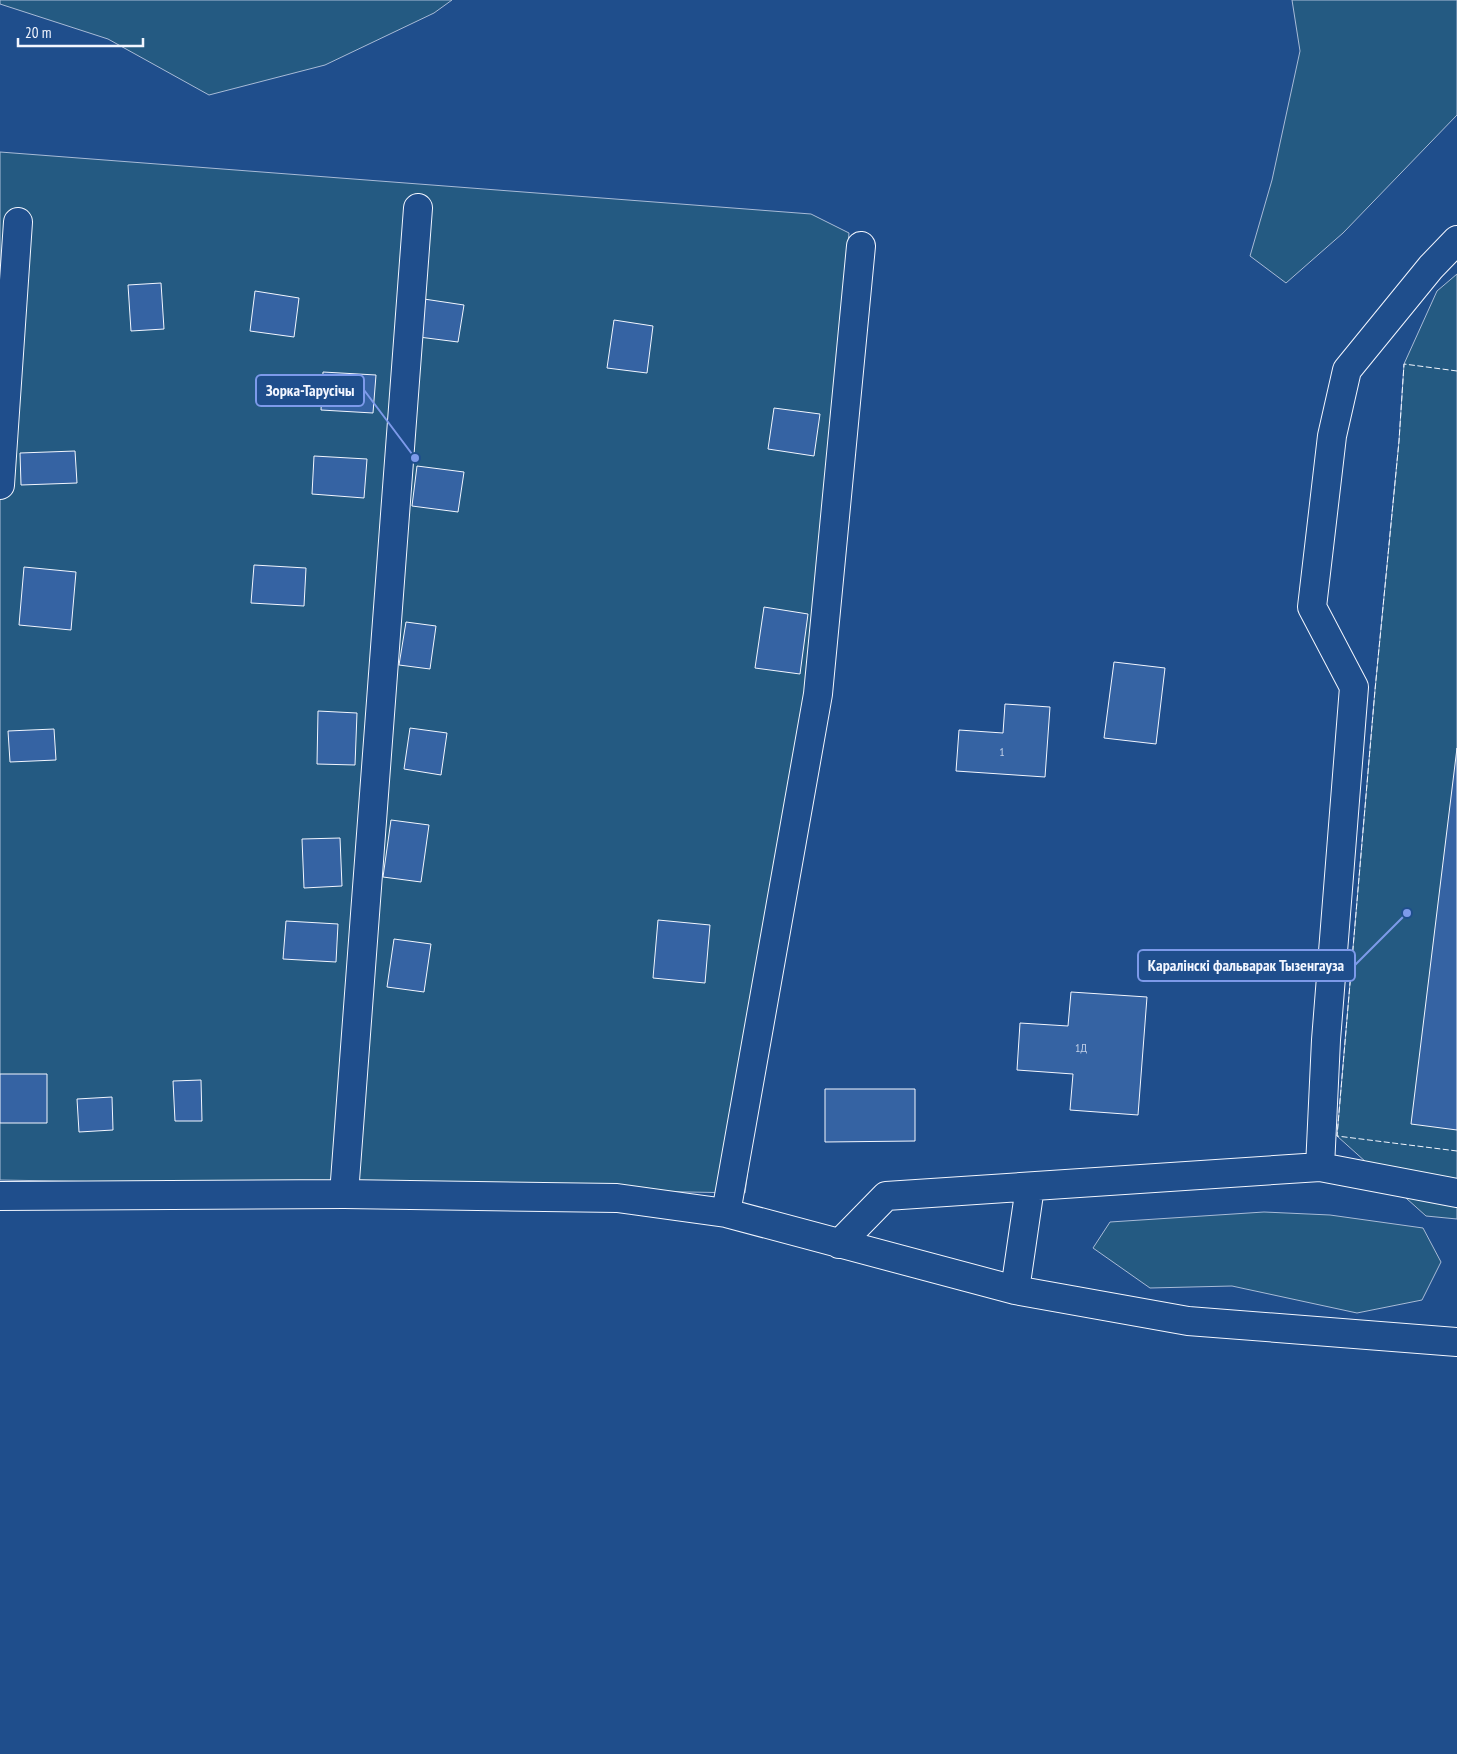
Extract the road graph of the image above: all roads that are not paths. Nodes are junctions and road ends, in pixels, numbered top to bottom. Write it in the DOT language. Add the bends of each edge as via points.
graph roads {
  1 [pos="418,208"];
  2 [pos="18,222"];
  3 [pos="1457,240"];
  4 [pos="861,246"];
  5 [pos="0,485"];
  6 [pos="1320,1167"];
  7 [pos="1030,1187"];
  8 [pos="1457,1193"];
  9 [pos="344,1194"];
  10 [pos="0,1196"];
  11 [pos="726,1213"];
  12 [pos="839,1244"];
  13 [pos="1015,1290"];
  14 [pos="1457,1342"];
  1 -- 9 [label="street"];
  2 -- 5 [label="street"];
  3 -- 6 [label="street" via="1347,370 1332,436 1312,607 1354,688 1326,1040"];
  4 -- 11 [label="street" via="818,694"];
  6 -- 7 [label="street"];
  6 -- 8 [label="street"];
  7 -- 12 [label="street" via="886,1196"];
  7 -- 13 [label="street"];
  9 -- 10 [label="street"];
  9 -- 11 [label="street" via="617,1198"];
  11 -- 12 [label="street"];
  12 -- 13 [label="street"];
  13 -- 14 [label="street" via="1188,1321"];
}
